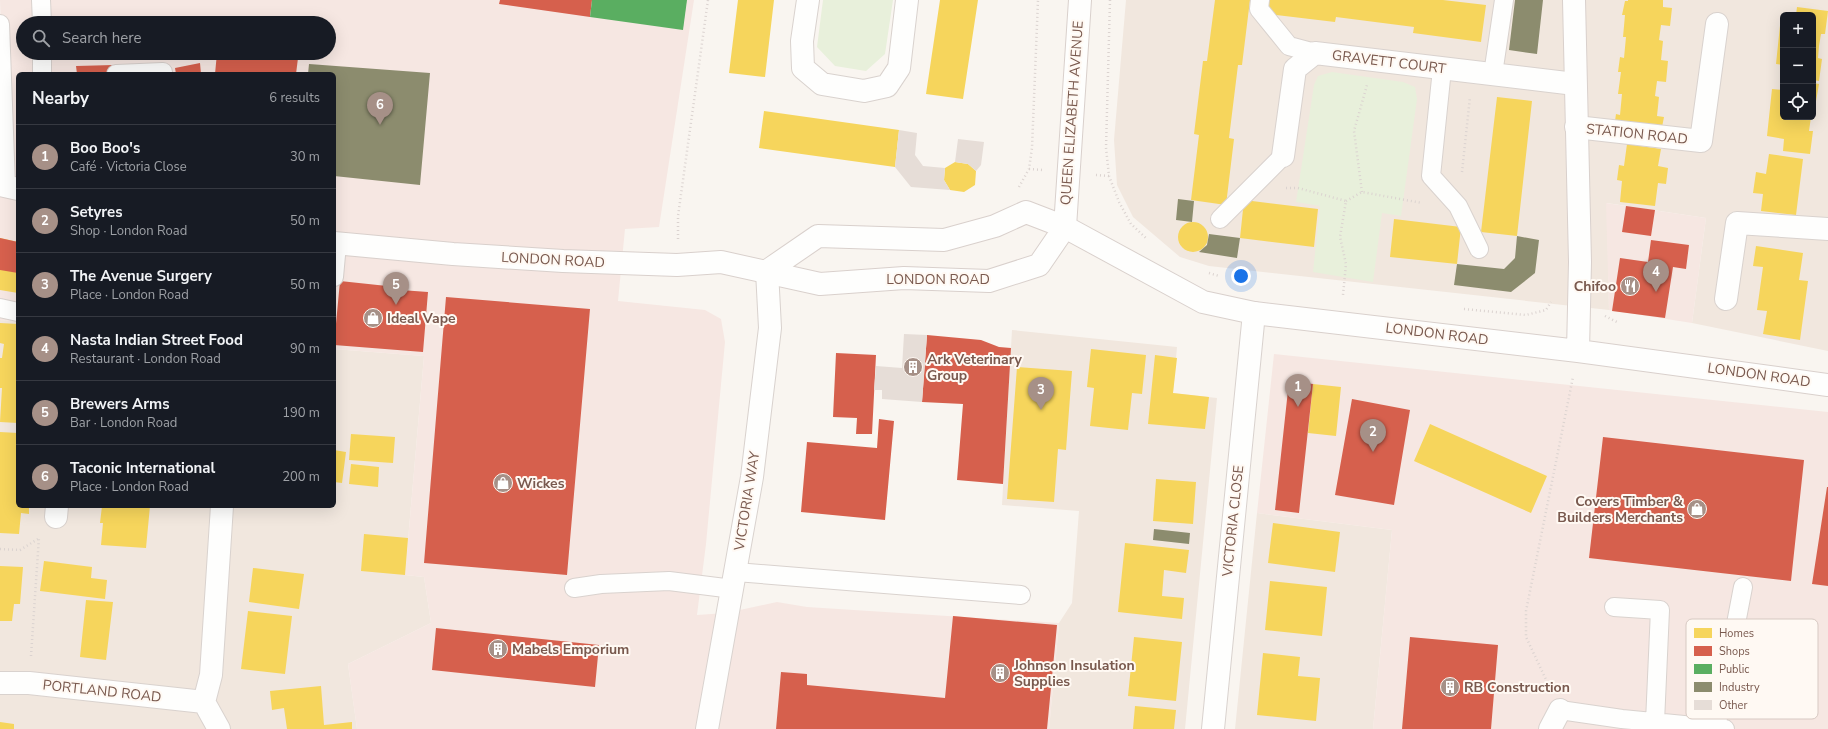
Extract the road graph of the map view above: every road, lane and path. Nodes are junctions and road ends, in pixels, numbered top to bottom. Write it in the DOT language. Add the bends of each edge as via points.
graph roads {
  1 [pos="41,0"];
  2 [pos="708,0"];
  3 [pos="808,0"];
  4 [pos="907,0"];
  5 [pos="1038,0"];
  6 [pos="1080,0"];
  7 [pos="1110,0"];
  8 [pos="1260,0"];
  9 [pos="1504,0"];
  10 [pos="1574,0"];
  11 [pos="42,16"];
  12 [pos="0,24"];
  13 [pos="1717,24"];
  14 [pos="1315,53"];
  15 [pos="42,60"];
  16 [pos="1371,60"];
  17 [pos="1442,69"];
  18 [pos="42,72"];
  19 [pos="1493,74"];
  20 [pos="1,83"];
  21 [pos="1575,84"];
  22 [pos="1576,127"];
  23 [pos="1283,156"];
  24 [pos="1262,177"];
  25 [pos="8,187"];
  26 [pos="1018,188"];
  27 [pos="1362,192"];
  28 [pos="1220,219"];
  29 [pos="1065,227"];
  30 [pos="1828,229"];
  31 [pos="1151,243"];
  32 [pos="336,244"];
  33 [pos="1479,249"];
  34 [pos="678,265"];
  35 [pos="767,271"];
  36 [pos="1206,272"];
  37 [pos="1221,277"];
  38 [pos="1335,294"];
  39 [pos="1343,295"];
  40 [pos="1351,296"];
  41 [pos="1726,299"];
  42 [pos="0,308"];
  43 [pos="1462,308"];
  44 [pos="1546,310"];
  45 [pos="16,312"];
  46 [pos="1254,313"];
  47 [pos="1576,361"];
  48 [pos="1828,385"];
  49 [pos="222,508"];
  50 [pos="56,512"];
  51 [pos="38,539"];
  52 [pos="0,549"];
  53 [pos="734,581"];
  54 [pos="1743,587"];
  55 [pos="574,588"];
  56 [pos="1021,594"];
  57 [pos="1614,607"];
  58 [pos="1738,619"];
  59 [pos="1537,661"];
  60 [pos="0,683"];
  61 [pos="29,683"];
  62 [pos="204,702"];
  63 [pos="1560,710"];
  64 [pos="1655,722"];
  65 [pos="1720,728"];
  66 [pos="219,729"];
  67 [pos="707,729"];
  68 [pos="1213,729"];
  69 [pos="1550,729"];
  1 -- 11 [label="lane"];
  2 -- 34 [label="path" via="678,216"];
  3 -- 4 [label="street" via="802,41 803,68 822,84 864,91 887,86 899,68"];
  5 -- 26 [label="path" via="1032,148 1029,169"];
  6 -- 29 [label="street, QUEEN ELIZABETH AVENUE"];
  7 -- 31 [label="path" via="1106,148 1109,176 1131,224"];
  8 -- 14 [label="lane" via="1259,9 1289,46"];
  9 -- 19 [label="lane"];
  10 -- 21 [label="street, STATION ROAD"];
  12 -- 20 [label="lane"];
  13 -- 22 [label="street, STATION ROAD" via="1701,141"];
  14 -- 16 [label="street, GRAVETT COURT"];
  14 -- 23 [label="street, GRAVETT COURT" via="1294,69"];
  15 -- 18 [label="lane"];
  16 -- 17 [label="street, GRAVETT COURT"];
  16 -- 27 [label="path" via="1370,77 1354,131"];
  17 -- 19 [label="street, GRAVETT COURT"];
  17 -- 33 [label="lane" via="1431,176 1458,206"];
  19 -- 21 [label="street, GRAVETT COURT"];
  20 -- 25 [label="lane"];
  21 -- 22 [label="street, STATION ROAD"];
  22 -- 47 [label="street, STATION ROAD" via="1580,262"];
  23 -- 24 [label="lane"];
  24 -- 28 [label="lane"];
  24 -- 39 [label="path" via="1283,187 1298,188 1346,201 1340,237 1346,264"];
  29 -- 35 [label="street, LONDON ROAD" via="1026,212 995,226 944,240 818,236"];
  29 -- 35 [label="street, LONDON ROAD" via="1039,265 989,281 904,278 820,284"];
  29 -- 46 [label="street, LONDON ROAD" via="1203,302"];
  30 -- 41 [label="street" via="1737,223"];
  32 -- 34 [label="street, LONDON ROAD" via="563,261"];
  34 -- 35 [label="street, LONDON ROAD" via="721,262"];
  35 -- 53 [label="street, VICTORIA WAY" via="770,328 752,478"];
  36 -- 37 [label="path"];
  38 -- 39 [label="path"];
  39 -- 40 [label="path"];
  42 -- 45 [label="lane"];
  43 -- 44 [label="path" via="1526,315"];
  46 -- 47 [label="street, LONDON ROAD"];
  46 -- 68 [label="street, VICTORIA CLOSE"];
  47 -- 48 [label="street, LONDON ROAD"];
  47 -- 59 [label="path" via="1526,611 1526,637"];
  49 -- 62 [label="street" via="211,675"];
  50 -- 51 [label="path"];
  51 -- 52 [label="path" via="20,550"];
  51 -- 61 [label="path"];
  53 -- 55 [label="lane" via="669,581 601,584"];
  53 -- 56 [label="lane"];
  53 -- 67 [label="street, VICTORIA WAY"];
  54 -- 58 [label="lane"];
  57 -- 64 [label="lane" via="1660,610"];
  60 -- 61 [label="street, PORTLAND ROAD"];
  61 -- 62 [label="street, PORTLAND ROAD"];
  62 -- 66 [label="street"];
  63 -- 64 [label="lane"];
  63 -- 69 [label="street"];
  64 -- 65 [label="lane"];
}
